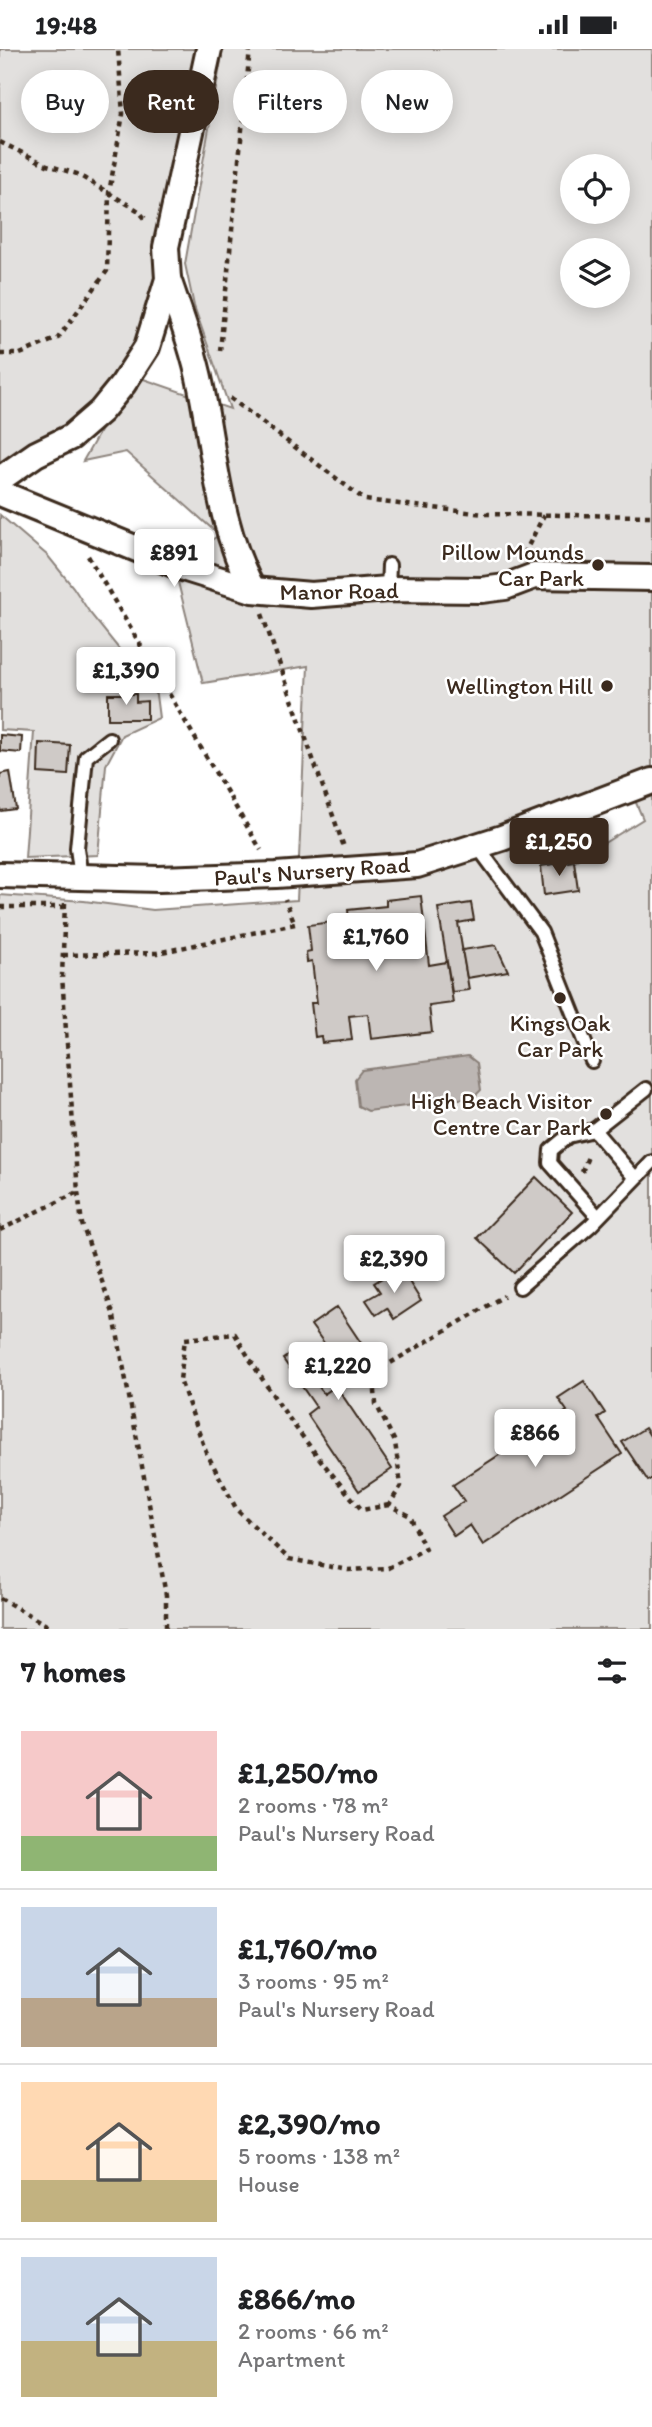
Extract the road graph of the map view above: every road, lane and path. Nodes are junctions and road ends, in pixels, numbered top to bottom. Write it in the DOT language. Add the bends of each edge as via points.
graph roads {
  1 [pos="118,49"];
  2 [pos="209,49"];
  3 [pos="250,49"];
  4 [pos="168,279"];
  5 [pos="0,354"];
  6 [pos="218,361"];
  7 [pos="226,394"];
  8 [pos="0,479"];
  9 [pos="0,493"];
  10 [pos="544,514"];
  11 [pos="652,516"];
  12 [pos="67,520"];
  13 [pos="523,556"];
  14 [pos="652,578"];
  15 [pos="253,590"];
  16 [pos="109,739"];
  17 [pos="652,781"];
  18 [pos="477,846"];
  19 [pos="352,870"];
  20 [pos="0,875"];
  21 [pos="276,875"];
  22 [pos="81,878"];
  23 [pos="0,907"];
  24 [pos="63,955"];
  25 [pos="592,1061"];
  26 [pos="646,1089"];
  27 [pos="596,1132"];
  28 [pos="652,1162"];
  29 [pos="635,1178"];
  30 [pos="571,1187"];
  31 [pos="78,1192"];
  32 [pos="598,1217"];
  33 [pos="0,1230"];
  34 [pos="520,1287"];
  35 [pos="389,1505"];
  36 [pos="0,1598"];
  37 [pos="52,1629"];
  38 [pos="166,1629"];
  1 -- 5 [label="path" via="123,114 109,193 107,271 58,338 20,354"];
  2 -- 4 [label="street" via="166,247"];
  3 -- 6 [label="path"];
  4 -- 8 [label="street" via="147,347 101,411 71,437"];
  4 -- 15 [label="street" via="201,383 223,516"];
  7 -- 10 [label="path" via="365,500 484,514"];
  9 -- 12 [label="street, Manor Road"];
  10 -- 11 [label="path"];
  10 -- 13 [label="path"];
  12 -- 15 [label="street, Manor Road" via="186,569"];
  12 -- 21 [label="path"];
  14 -- 15 [label="street, Manor Road" via="534,576 482,590 388,577 311,595"];
  15 -- 19 [label="path"];
  16 -- 22 [label="lane" via="86,757 77,848"];
  17 -- 18 [label="street, Paul's Nursery Road"];
  18 -- 19 [label="street, Paul's Nursery Road" via="417,865"];
  18 -- 25 [label="lane" via="541,932"];
  19 -- 21 [label="street, Paul's Nursery Road"];
  20 -- 22 [label="street, Paul's Nursery Road"];
  21 -- 22 [label="street, Paul's Nursery Road"];
  21 -- 24 [label="path" via="295,924 157,953"];
  23 -- 24 [label="path" via="66,907"];
  24 -- 31 [label="path"];
  26 -- 27 [label="lane"];
  27 -- 29 [label="lane"];
  27 -- 30 [label="path" via="580,1178"];
  27 -- 30 [label="lane" via="568,1136 551,1150 550,1163"];
  28 -- 29 [label="lane"];
  29 -- 32 [label="lane"];
  30 -- 32 [label="lane"];
  31 -- 33 [label="path"];
  31 -- 38 [label="path" via="82,1224 114,1316 166,1595"];
  32 -- 34 [label="lane"];
  34 -- 35 [label="path" via="387,1365 374,1378 376,1404 395,1442 401,1486"];
  35 -- 35 [label="path" via="362,1510 305,1443 235,1334 185,1339 180,1380 205,1452 237,1510 289,1559 348,1570 388,1568 425,1549 410,1516"];
  36 -- 37 [label="path"];
}
